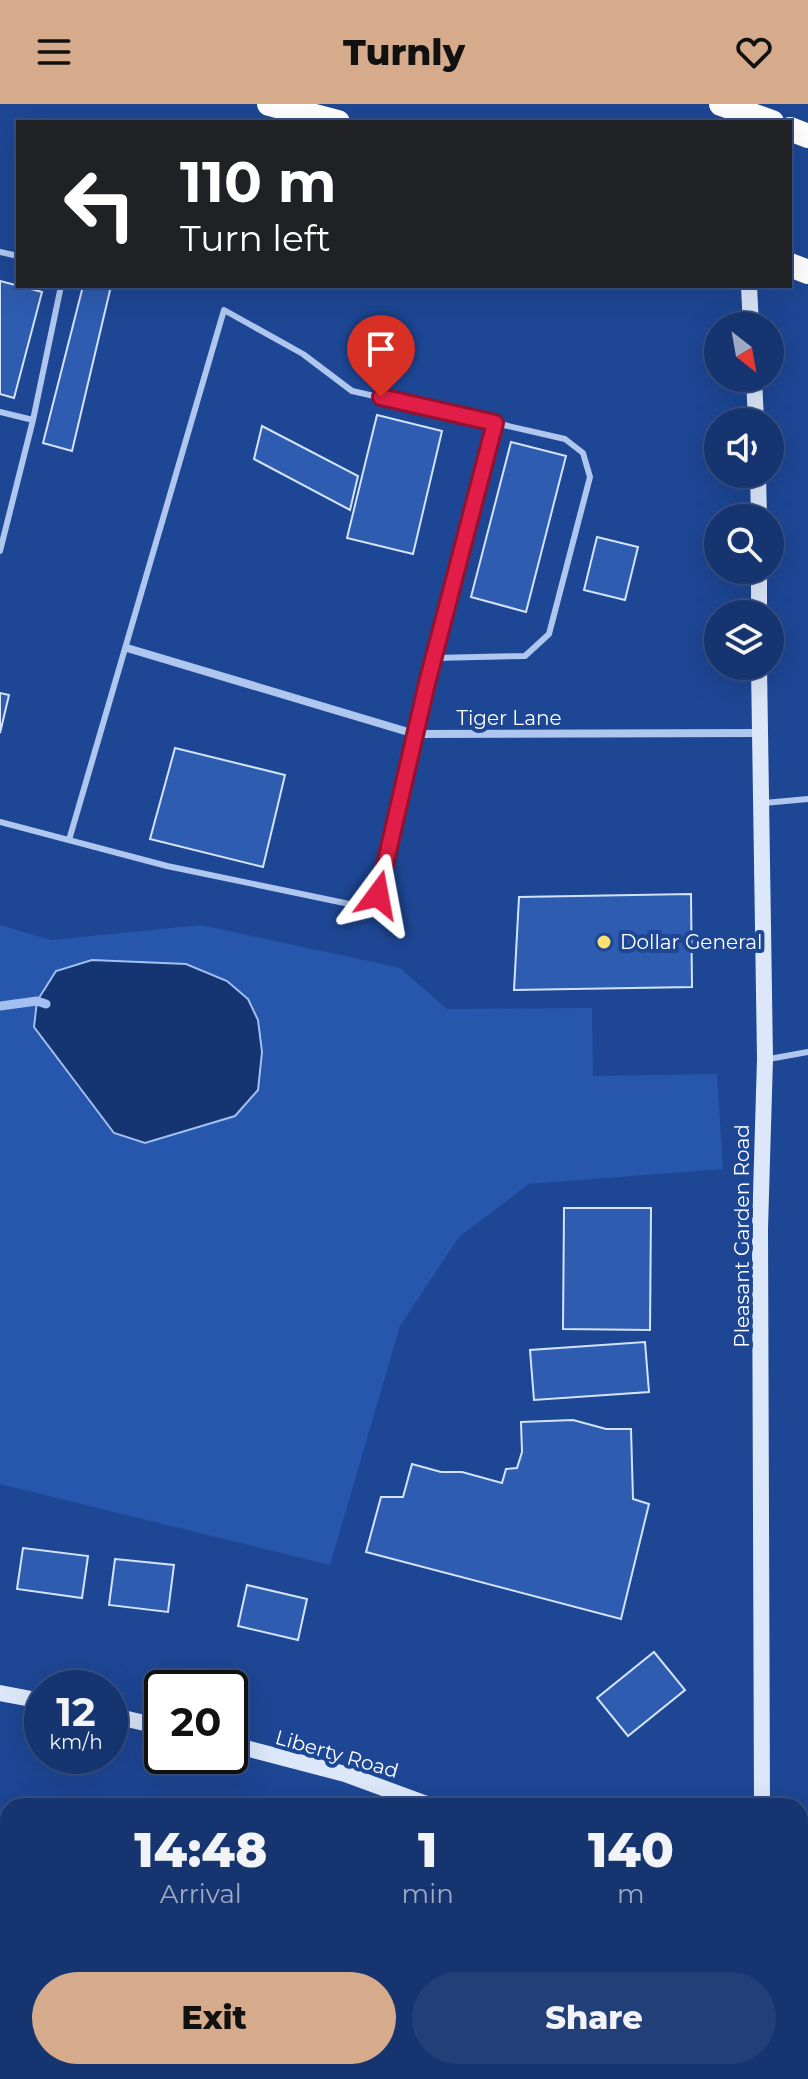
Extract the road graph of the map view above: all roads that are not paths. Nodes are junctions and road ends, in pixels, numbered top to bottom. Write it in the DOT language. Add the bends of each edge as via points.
graph roads {
  1 [pos="269,104"];
  2 [pos="721,104"];
  3 [pos="755,115"];
  4 [pos="330,120"];
  5 [pos="61,288"];
  6 [pos="749,288"];
  7 [pos="750,312"];
  8 [pos="0,412"];
  9 [pos="33,420"];
  10 [pos="495,423"];
  11 [pos="0,551"];
  12 [pos="127,648"];
  13 [pos="434,658"];
  14 [pos="759,680"];
  15 [pos="760,733"];
  16 [pos="415,734"];
  17 [pos="808,799"];
  18 [pos="761,804"];
  19 [pos="0,822"];
  20 [pos="69,840"];
  21 [pos="808,1052"];
  22 [pos="765,1059"];
  23 [pos="0,1693"];
  24 [pos="24,1698"];
  25 [pos="248,1749"];
  26 [pos="410,1798"];
  27 [pos="762,1798"];
  1 -- 4 [label="highway"];
  2 -- 3 [label="highway"];
  5 -- 9 [label="lane"];
  6 -- 7 [label="street"];
  8 -- 9 [label="lane"];
  9 -- 11 [label="lane"];
  10 -- 12 [label="lane" via="352,391 303,354 224,310"];
  10 -- 13 [label="lane"];
  10 -- 13 [label="lane" via="565,439 583,453 590,477 549,634 525,656"];
  12 -- 16 [label="street, Tiger Lane"];
  12 -- 20 [label="lane"];
  13 -- 16 [label="lane"];
  14 -- 15 [label="street, Pleasant Garden Road"];
  15 -- 16 [label="street, Tiger Lane"];
  15 -- 18 [label="street, Pleasant Garden Road"];
  16 -- 20 [label="lane" via="378,895 359,906"];
  17 -- 18 [label="lane"];
  18 -- 22 [label="street, Pleasant Garden Road"];
  19 -- 20 [label="lane"];
  21 -- 22 [label="lane"];
  22 -- 27 [label="street, Pleasant Garden Road" via="760,1228"];
  23 -- 24 [label="street"];
  25 -- 26 [label="street, Liberty Road"];
}
